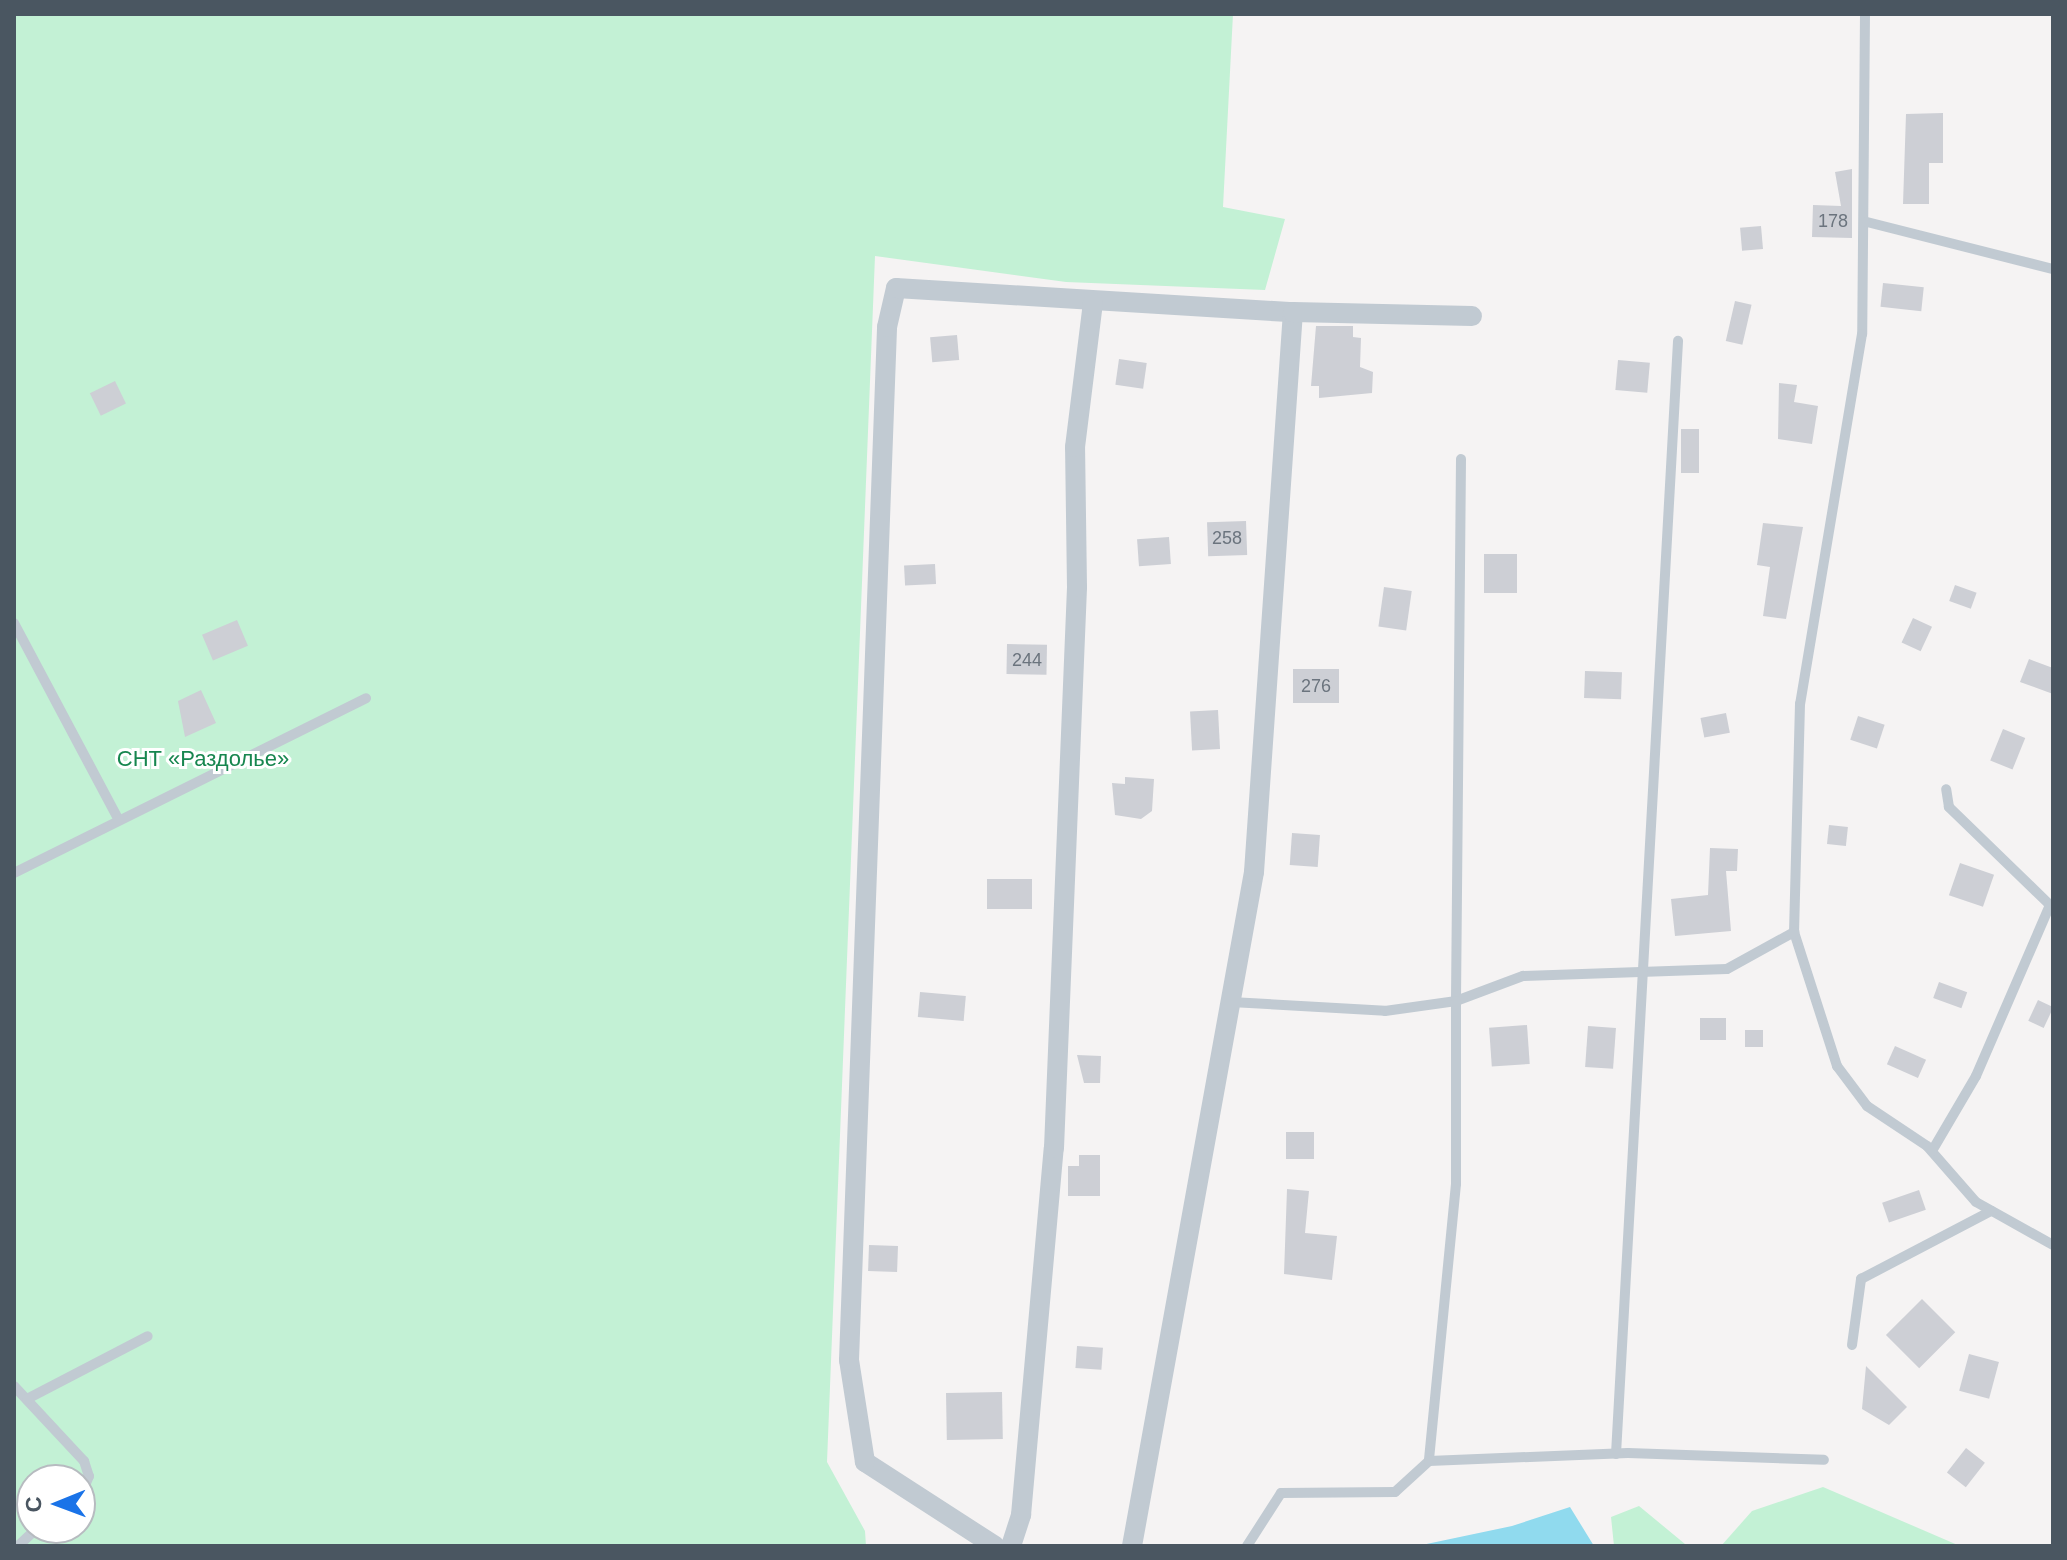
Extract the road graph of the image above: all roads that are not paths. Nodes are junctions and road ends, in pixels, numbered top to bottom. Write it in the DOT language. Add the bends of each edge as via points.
graph roads {
  1 [pos="1865,14"];
  2 [pos="1867,222"];
  3 [pos="2053,269"];
  4 [pos="1093,302"];
  5 [pos="1293,312"];
  6 [pos="1472,316"];
  7 [pos="1678,341"];
  8 [pos="1461,459"];
  9 [pos="14,623"];
  10 [pos="366,698"];
  11 [pos="1946,789"];
  12 [pos="118,819"];
  13 [pos="14,873"];
  14 [pos="1794,932"];
  15 [pos="1646,977"];
  16 [pos="1456,1001"];
  17 [pos="1231,1002"];
  18 [pos="1932,1151"];
  19 [pos="1991,1211"];
  20 [pos="2053,1245"];
  21 [pos="148,1336"];
  22 [pos="1852,1345"];
  23 [pos="14,1386"];
  24 [pos="27,1399"];
  25 [pos="1616,1454"];
  26 [pos="1824,1460"];
  27 [pos="1429,1461"];
  28 [pos="85,1464"];
  29 [pos="995,1546"];
  30 [pos="1011,1546"];
  31 [pos="1132,1546"];
  32 [pos="1247,1546"];
  1 -- 2 [label="lane"];
  2 -- 3 [label="lane"];
  2 -- 14 [label="lane" via="1862,334 1800,704"];
  4 -- 5 [label="street"];
  4 -- 29 [label="street" via="896,288 887,327 849,1360 865,1462"];
  4 -- 30 [label="street" via="1075,447 1077,587 1054,1148 1021,1515"];
  5 -- 6 [label="street"];
  5 -- 17 [label="street" via="1254,872"];
  7 -- 15 [label="lane"];
  8 -- 16 [label="lane"];
  9 -- 12 [label="lane"];
  10 -- 12 [label="lane"];
  11 -- 18 [label="lane" via="1949,807 2050,905 1976,1076"];
  12 -- 13 [label="lane"];
  14 -- 15 [label="lane" via="1727,969"];
  14 -- 18 [label="lane" via="1837,1066 1867,1106"];
  15 -- 16 [label="lane" via="1523,976"];
  15 -- 25 [label="lane"];
  16 -- 17 [label="lane" via="1385,1011"];
  16 -- 27 [label="lane" via="1456,1184"];
  17 -- 31 [label="street"];
  18 -- 19 [label="lane"];
  19 -- 20 [label="lane"];
  19 -- 22 [label="lane" via="1861,1279"];
  21 -- 24 [label="lane"];
  23 -- 24 [label="lane"];
  24 -- 28 [label="lane"];
  25 -- 26 [label="lane"];
  25 -- 27 [label="lane"];
  27 -- 32 [label="lane" via="1395,1492 1281,1493"];
}
